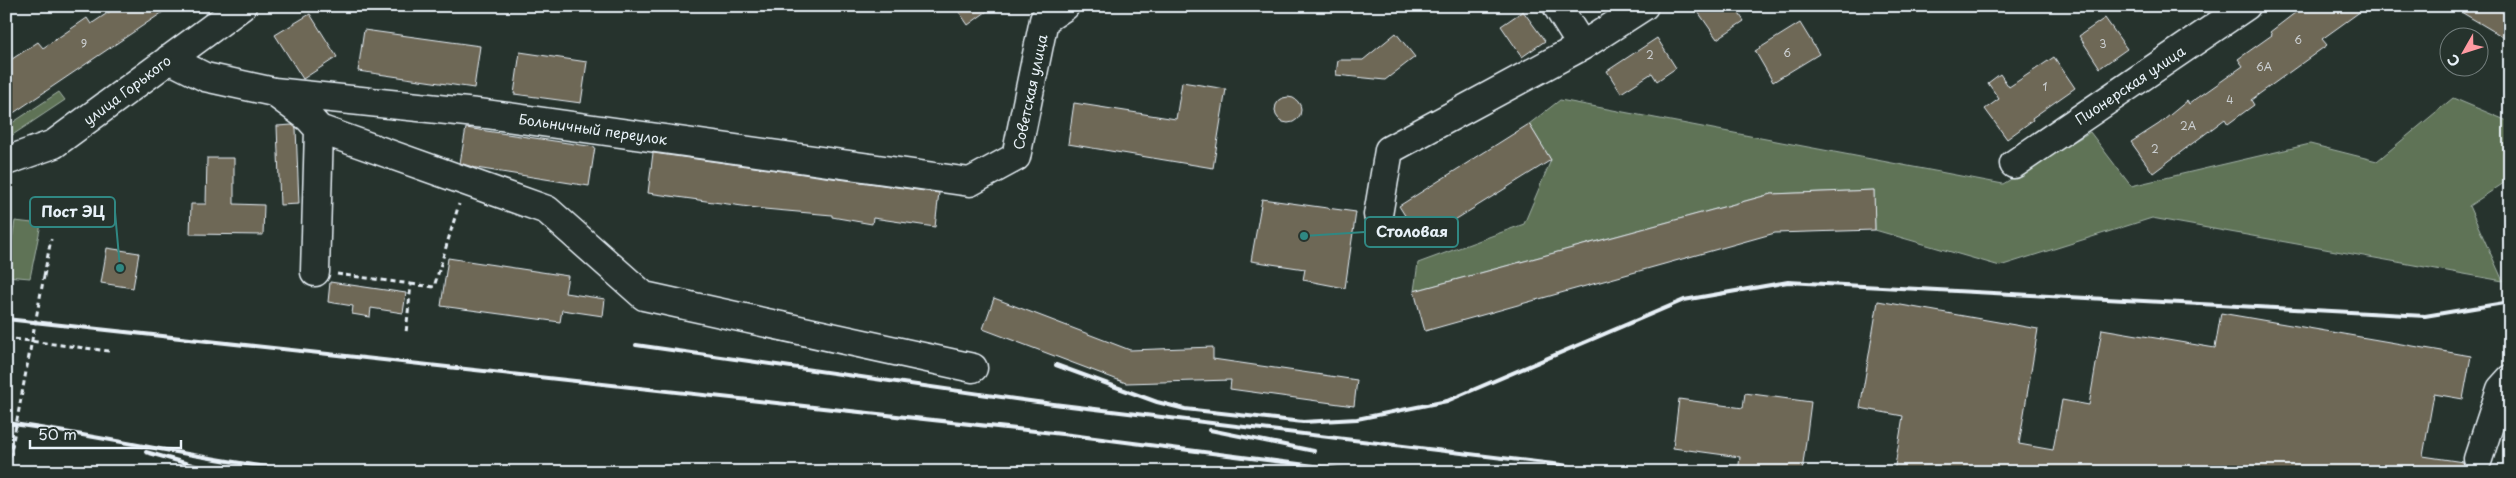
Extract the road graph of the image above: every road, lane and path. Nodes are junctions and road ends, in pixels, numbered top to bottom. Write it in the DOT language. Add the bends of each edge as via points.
graph roads {
  1 [pos="242,6"];
  2 [pos="1064,6"];
  3 [pos="1557,6"];
  4 [pos="1644,6"];
  5 [pos="2246,6"];
  6 [pos="1582,46"];
  7 [pos="169,58"];
  8 [pos="274,92"];
  9 [pos="319,129"];
  10 [pos="1016,157"];
  11 [pos="6,161"];
  12 [pos="2014,164"];
  13 [pos="466,181"];
  14 [pos="1378,215"];
  15 [pos="51,239"];
  16 [pos="315,272"];
  17 [pos="412,284"];
  18 [pos="406,333"];
  19 [pos="6,338"];
  20 [pos="32,341"];
  21 [pos="109,351"];
  22 [pos="973,368"];
  23 [pos="2510,380"];
  24 [pos="6,457"];
  25 [pos="2478,459"];
  1 -- 7 [label="street, улица Горького"];
  2 -- 10 [label="street, Советская улица" via="1044,20"];
  3 -- 6 [label="street"];
  4 -- 6 [label="street"];
  5 -- 12 [label="street, Пионерская улица"];
  6 -- 14 [label="street" via="1389,150"];
  7 -- 8 [label="street, Больничный переулок" via="205,78"];
  7 -- 11 [label="street, улица Горького" via="54,144"];
  8 -- 9 [label="street"];
  8 -- 10 [label="street, Больничный переулок" via="486,114 970,182"];
  9 -- 13 [label="street"];
  9 -- 16 [label="street"];
  13 -- 17 [label="path" via="434,286"];
  13 -- 22 [label="street" via="547,210 644,296"];
  15 -- 20 [label="path, bridge"];
  16 -- 17 [label="path"];
  17 -- 18 [label="path"];
  19 -- 20 [label="path"];
  20 -- 21 [label="path"];
  20 -- 24 [label="path, bridge" via="10,457"];
  23 -- 25 [label="street" via="2501,389"];
}
